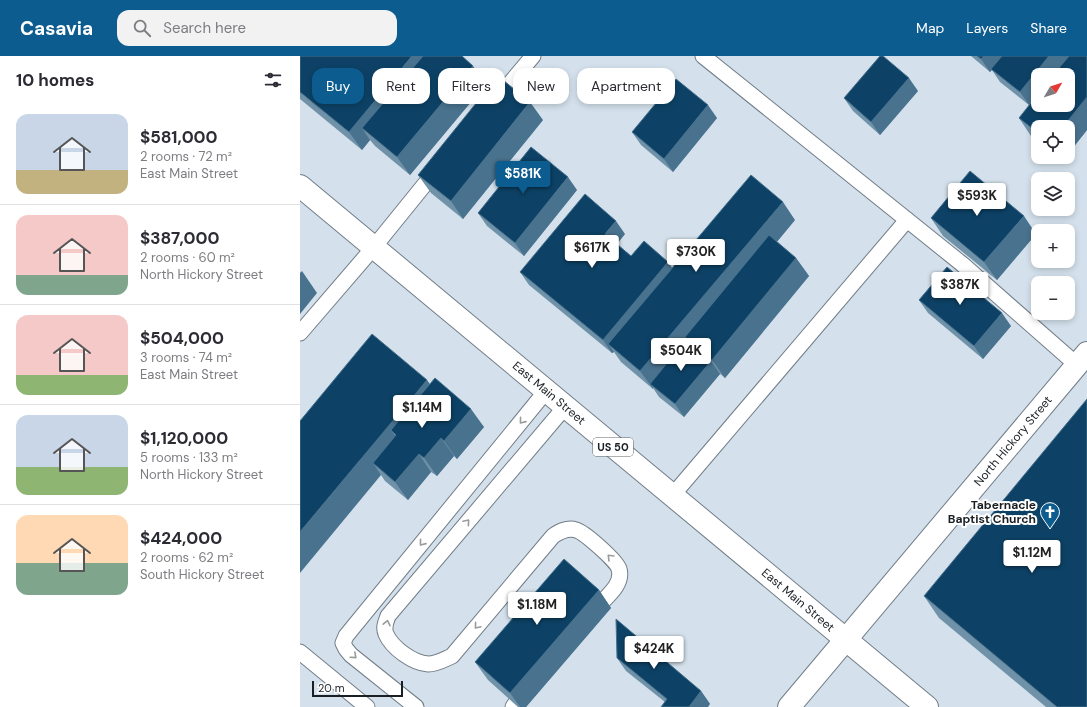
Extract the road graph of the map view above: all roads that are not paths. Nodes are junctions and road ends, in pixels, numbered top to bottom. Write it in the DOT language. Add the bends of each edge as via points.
graph roads {
  1 [pos="533,56"];
  2 [pos="703,56"];
  3 [pos="488,110"];
  4 [pos="447,158"];
  5 [pos="300,186"];
  6 [pos="907,220"];
  7 [pos="374,247"];
  8 [pos="300,333"];
  9 [pos="1082,359"];
  10 [pos="546,391"];
  11 [pos="565,407"];
  12 [pos="672,496"];
  13 [pos="603,601"];
  14 [pos="846,640"];
  15 [pos="300,652"];
  16 [pos="368,707"];
  17 [pos="416,707"];
  18 [pos="789,707"];
  19 [pos="927,707"];
  1 -- 3 [label="lane"];
  2 -- 6 [label="lane"];
  4 -- 7 [label="lane"];
  5 -- 7 [label="main road, East Main Street / US 50"];
  6 -- 9 [label="lane"];
  6 -- 12 [label="lane"];
  7 -- 8 [label="lane"];
  7 -- 10 [label="main road, East Main Street / US 50"];
  9 -- 14 [label="main road, North Hickory Street"];
  10 -- 11 [label="main road, East Main Street / US 50"];
  10 -- 17 [label="lane, one-way" via="346,636 343,643 351,655"];
  11 -- 12 [label="main road, East Main Street / US 50"];
  13 -- 11 [label="lane, one-way" via="619,580 619,569 612,558 583,533 575,529 566,529 553,536 452,656 429,664 415,662 395,646 386,634 388,616"];
  12 -- 14 [label="main road, East Main Street / US 50"];
  14 -- 18 [label="main road, North Hickory Street"];
  14 -- 19 [label="main road, East Main Street / US 50"];
  15 -- 16 [label="lane"];
}
